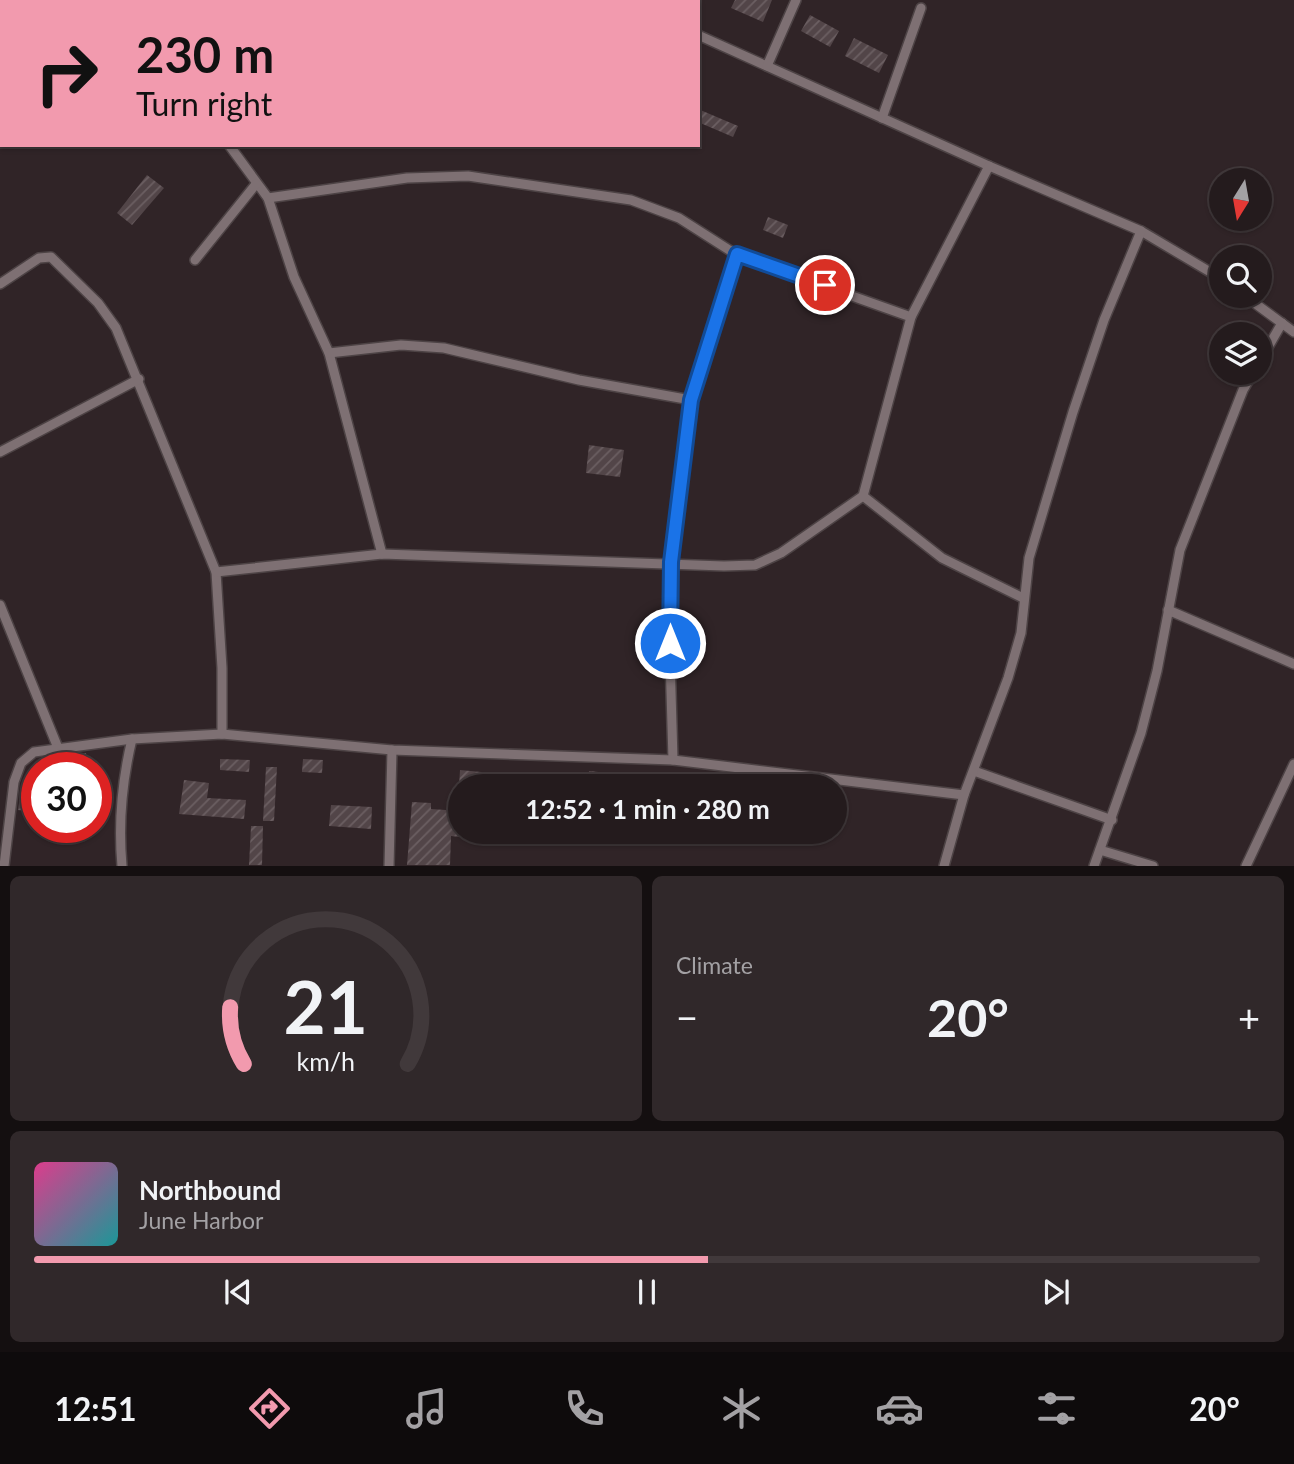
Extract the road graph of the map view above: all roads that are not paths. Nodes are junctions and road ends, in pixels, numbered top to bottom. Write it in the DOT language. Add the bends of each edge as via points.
graph roads {
  1 [pos="796,0"];
  2 [pos="921,8"];
  3 [pos="700,36"];
  4 [pos="767,66"];
  5 [pos="882,118"];
  6 [pos="230,147"];
  7 [pos="989,166"];
  8 [pos="256,184"];
  9 [pos="268,198"];
  10 [pos="1141,231"];
  11 [pos="737,254"];
  12 [pos="195,260"];
  13 [pos="1209,271"];
  14 [pos="0,284"];
  15 [pos="1261,308"];
  16 [pos="911,317"];
  17 [pos="1282,323"];
  18 [pos="1294,332"];
  19 [pos="1272,340"];
  20 [pos="329,353"];
  21 [pos="139,379"];
  22 [pos="1247,385"];
  23 [pos="691,400"];
  24 [pos="0,452"];
  25 [pos="863,496"];
  26 [pos="382,554"];
  27 [pos="671,562"];
  28 [pos="216,572"];
  29 [pos="1023,598"];
  30 [pos="0,605"];
  31 [pos="1168,610"];
  32 [pos="1294,664"];
  33 [pos="222,734"];
  34 [pos="132,739"];
  35 [pos="58,748"];
  36 [pos="392,750"];
  37 [pos="673,761"];
  38 [pos="1294,764"];
  39 [pos="974,771"];
  40 [pos="964,795"];
  41 [pos="1112,820"];
  42 [pos="1100,850"];
  43 [pos="4,866"];
  44 [pos="122,866"];
  45 [pos="389,866"];
  46 [pos="944,866"];
  47 [pos="1094,866"];
  48 [pos="1153,866"];
  49 [pos="1246,866"];
  1 -- 4 [label="street"];
  2 -- 5 [label="street"];
  3 -- 4 [label="street"];
  4 -- 5 [label="street"];
  5 -- 7 [label="street"];
  6 -- 8 [label="street"];
  7 -- 10 [label="street"];
  7 -- 16 [label="street"];
  8 -- 9 [label="street"];
  8 -- 12 [label="street"];
  9 -- 11 [label="street" via="407,178 468,176 631,200 679,219"];
  9 -- 20 [label="street" via="294,277"];
  10 -- 13 [label="street"];
  10 -- 29 [label="street" via="1073,412 1029,558"];
  11 -- 16 [label="street"];
  11 -- 23 [label="street"];
  14 -- 21 [label="street" via="38,258 59,262 116,328"];
  15 -- 17 [label="street"];
  16 -- 25 [label="street"];
  17 -- 18 [label="street"];
  17 -- 19 [label="street"];
  20 -- 23 [label="street" via="401,345 444,348 579,380"];
  20 -- 26 [label="street"];
  21 -- 24 [label="street"];
  21 -- 28 [label="street"];
  22 -- 31 [label="street" via="1180,550"];
  23 -- 27 [label="street"];
  25 -- 27 [label="street" via="755,565"];
  25 -- 29 [label="street" via="942,558"];
  26 -- 27 [label="street"];
  26 -- 28 [label="street"];
  27 -- 37 [label="street"];
  28 -- 33 [label="street"];
  29 -- 39 [label="street" via="1021,633"];
  30 -- 35 [label="street"];
  31 -- 32 [label="street"];
  31 -- 41 [label="street" via="1141,733"];
  33 -- 34 [label="street"];
  33 -- 36 [label="street"];
  34 -- 35 [label="street"];
  34 -- 44 [label="street" via="123,778"];
  35 -- 43 [label="street" via="33,752 21,763 14,782"];
  36 -- 37 [label="street"];
  36 -- 45 [label="street"];
  37 -- 40 [label="street"];
  38 -- 49 [label="street"];
  39 -- 40 [label="street"];
  39 -- 41 [label="street"];
  40 -- 46 [label="street"];
  41 -- 42 [label="street"];
  42 -- 47 [label="street"];
  42 -- 48 [label="street"];
}
